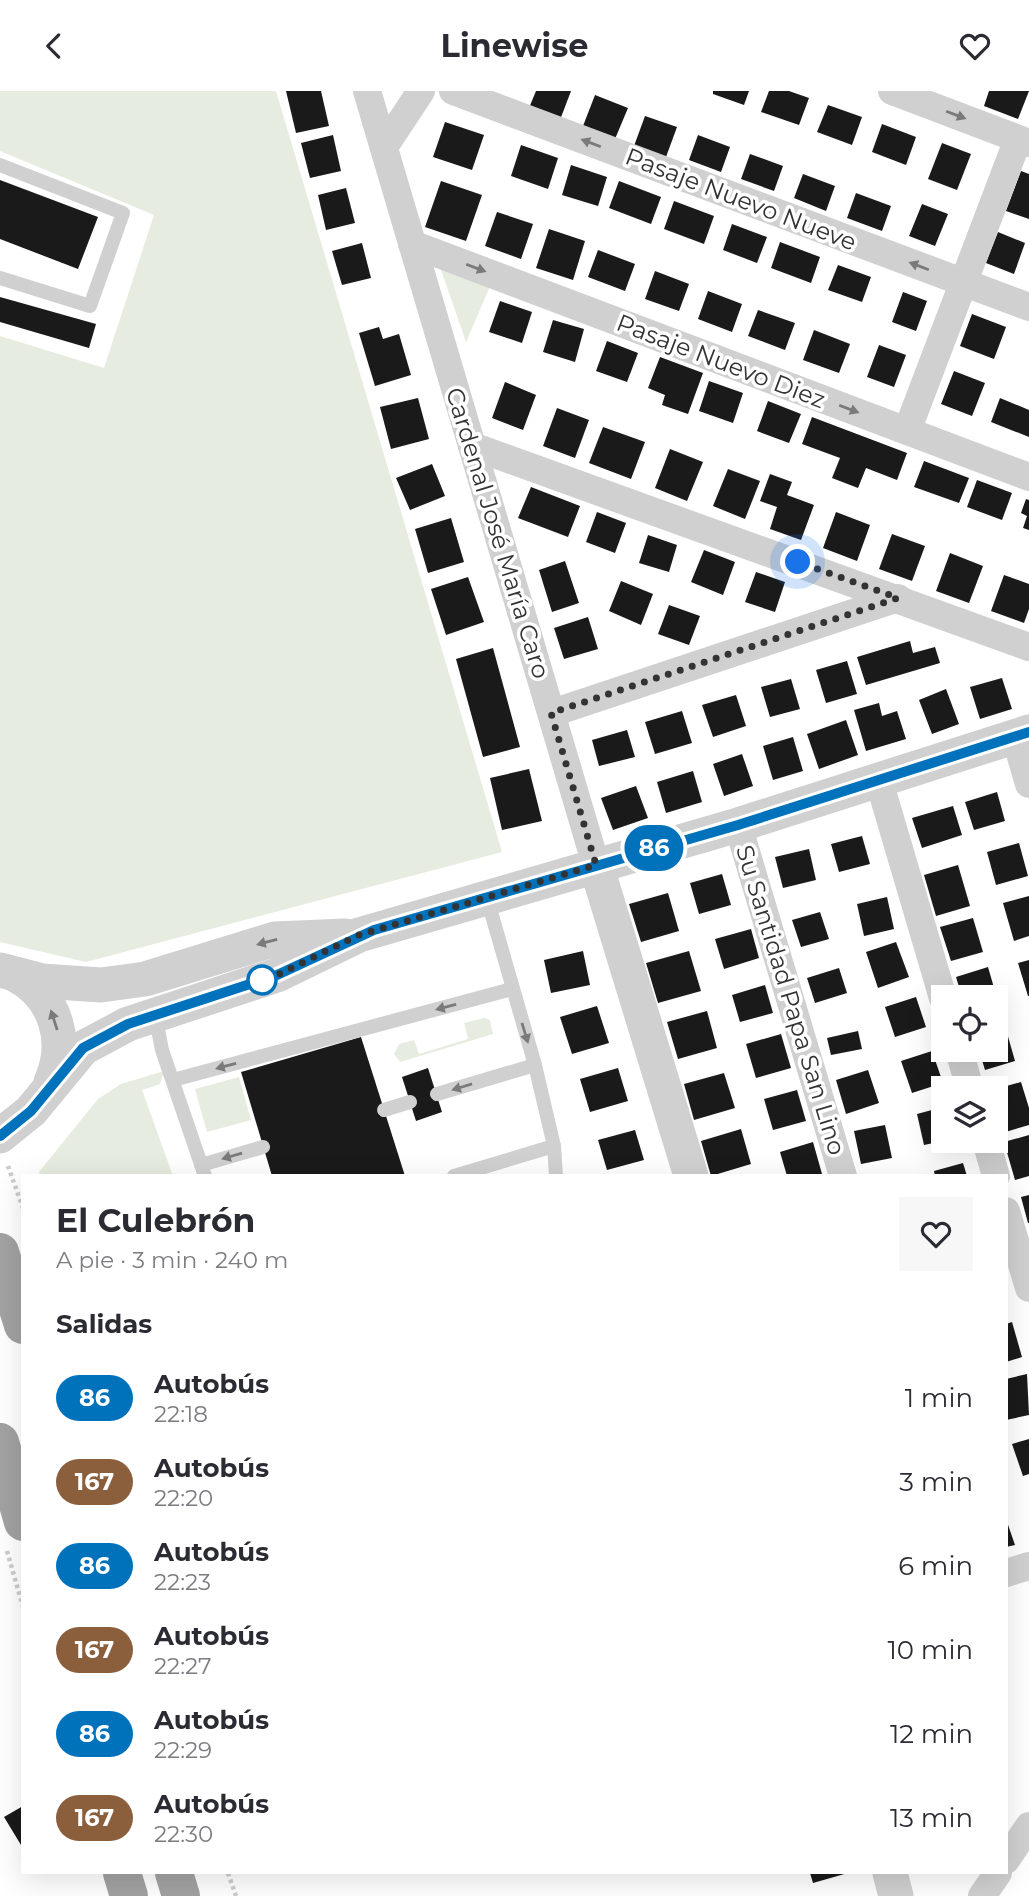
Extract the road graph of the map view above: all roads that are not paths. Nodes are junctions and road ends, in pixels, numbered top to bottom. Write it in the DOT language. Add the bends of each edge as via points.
graph roads {
  1 [pos="368,91"];
  2 [pos="421,91"];
  3 [pos="453,91"];
  4 [pos="899,92"];
  5 [pos="1023,141"];
  6 [pos="384,147"];
  7 [pos="0,165"];
  8 [pos="412,244"];
  9 [pos="0,278"];
  10 [pos="963,282"];
  11 [pos="1029,307"];
  12 [pos="907,431"];
  13 [pos="472,446"];
  14 [pos="1029,477"];
  15 [pos="898,598"];
  16 [pos="1029,647"];
  17 [pos="551,713"];
  18 [pos="1022,734"];
  19 [pos="879,781"];
  20 [pos="1029,783"];
  21 [pos="738,825"];
  22 [pos="596,865"];
  23 [pos="487,897"];
  24 [pos="5,971"];
  25 [pos="939,985"];
  26 [pos="512,989"];
  27 [pos="150,997"];
  28 [pos="535,1065"];
  29 [pos="173,1080"];
  30 [pos="49,1085"];
  31 [pos="437,1094"];
  32 [pos="410,1102"];
  33 [pos="384,1110"];
  34 [pos="263,1146"];
  35 [pos="554,1146"];
  36 [pos="4,1150"];
  37 [pos="989,1153"];
  38 [pos="203,1170"];
  39 [pos="461,1174"];
  40 [pos="556,1174"];
  41 [pos="690,1174"];
  42 [pos="842,1174"];
  43 [pos="995,1174"];
  44 [pos="1008,1218"];
  45 [pos="5,1258"];
  46 [pos="1029,1288"];
  47 [pos="21,1318"];
  48 [pos="0,1442"];
  49 [pos="13,1530"];
  50 [pos="1029,1566"];
  51 [pos="1008,1572"];
  52 [pos="1029,1827"];
  53 [pos="1008,1857"];
  54 [pos="122,1874"];
  55 [pos="174,1874"];
  56 [pos="890,1874"];
  57 [pos="997,1874"];
  58 [pos="129,1896"];
  59 [pos="180,1896"];
  60 [pos="896,1896"];
  61 [pos="982,1896"];
  1 -- 6 [label="street, Cardenal José María Caro"];
  2 -- 6 [label="street"];
  10 -- 3 [label="street, Pasaje Nuevo Nueve, one-way"];
  4 -- 5 [label="street, one-way"];
  5 -- 10 [label="street"];
  6 -- 8 [label="street, Cardenal José María Caro"];
  7 -- 9 [label="lane" via="123,213 90,306"];
  8 -- 12 [label="street, Pasaje Nuevo Diez, one-way"];
  8 -- 13 [label="street, Cardenal José María Caro"];
  10 -- 11 [label="street, Pasaje Nuevo Nueve"];
  10 -- 12 [label="street"];
  12 -- 14 [label="street, Pasaje Nuevo Diez"];
  13 -- 15 [label="street"];
  13 -- 17 [label="street, Cardenal José María Caro"];
  15 -- 16 [label="street"];
  15 -- 17 [label="street"];
  17 -- 22 [label="street, Cardenal José María Caro"];
  18 -- 19 [label="street"];
  18 -- 20 [label="street"];
  19 -- 21 [label="street"];
  19 -- 25 [label="street"];
  21 -- 22 [label="street"];
  21 -- 42 [label="street, Su Santidad Papa San Lino"];
  22 -- 23 [label="street"];
  22 -- 41 [label="street, Cardenal José María Caro"];
  23 -- 26 [label="lane"];
  23 -- 27 [label="street" via="359,935 275,939"];
  24 -- 27 [label="street"];
  30 -- 24 [label="street, one-way" via="59,1054 56,1022 39,992"];
  26 -- 28 [label="lane, one-way"];
  26 -- 29 [label="lane, one-way"];
  27 -- 29 [label="lane"];
  27 -- 30 [label="street" via="83,1048"];
  28 -- 31 [label="lane, one-way"];
  28 -- 35 [label="lane"];
  29 -- 38 [label="lane"];
  30 -- 36 [label="street"];
  32 -- 33 [label="lane"];
  34 -- 38 [label="lane, one-way"];
  35 -- 39 [label="lane"];
  35 -- 40 [label="lane"];
  37 -- 43 [label="street"];
  44 -- 46 [label="street"];
  45 -- 47 [label="highway"];
  48 -- 49 [label="highway"];
  50 -- 51 [label="street"];
  52 -- 53 [label="street"];
  54 -- 58 [label="highway"];
  55 -- 59 [label="highway"];
  56 -- 60 [label="street"];
  57 -- 61 [label="street"];
}
